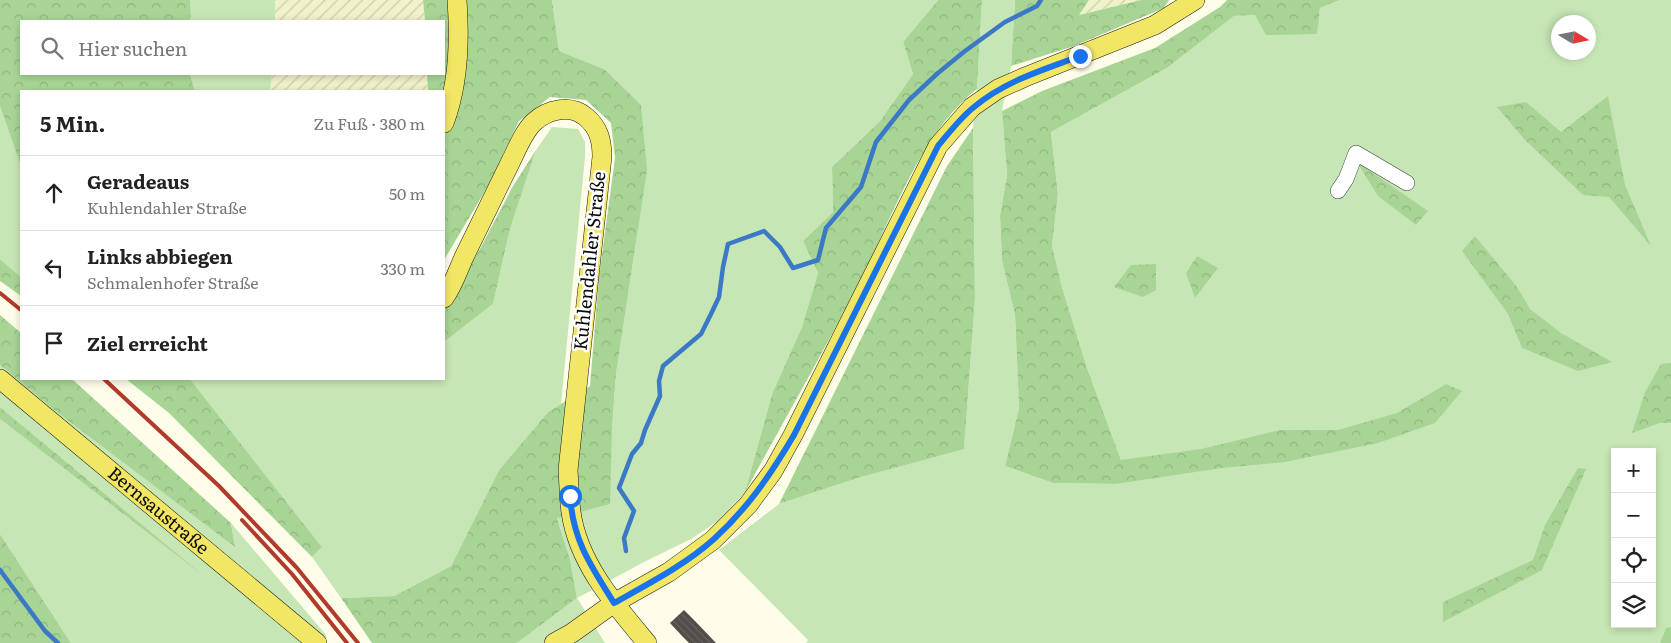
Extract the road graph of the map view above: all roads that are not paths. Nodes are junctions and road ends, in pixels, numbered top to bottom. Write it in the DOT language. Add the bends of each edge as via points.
graph roads {
  1 [pos="457,0"];
  2 [pos="1195,0"];
  3 [pos="1181,5"];
  4 [pos="445,119"];
  5 [pos="1407,183"];
  6 [pos="1338,191"];
  7 [pos="445,296"];
  8 [pos="0,379"];
  9 [pos="614,603"];
  10 [pos="317,643"];
  11 [pos="554,643"];
  12 [pos="647,643"];
  1 -- 4 [label="main road" via="457,65"];
  2 -- 3 [label="main road"];
  3 -- 9 [label="main road" via="1155,25 1025,76 972,107 938,146 773,471 748,505 714,540 669,572"];
  5 -- 6 [label="lane" via="1356,153"];
  7 -- 9 [label="main road, Kuhlendahler Straße" via="533,123 554,110 575,110 584,115 599,131 602,157 568,470 571,512 577,537 586,559"];
  8 -- 10 [label="main road, Bernsaustraße"];
  9 -- 11 [label="main road"];
  9 -- 12 [label="main road, Kuhlendahler Straße"];
}
